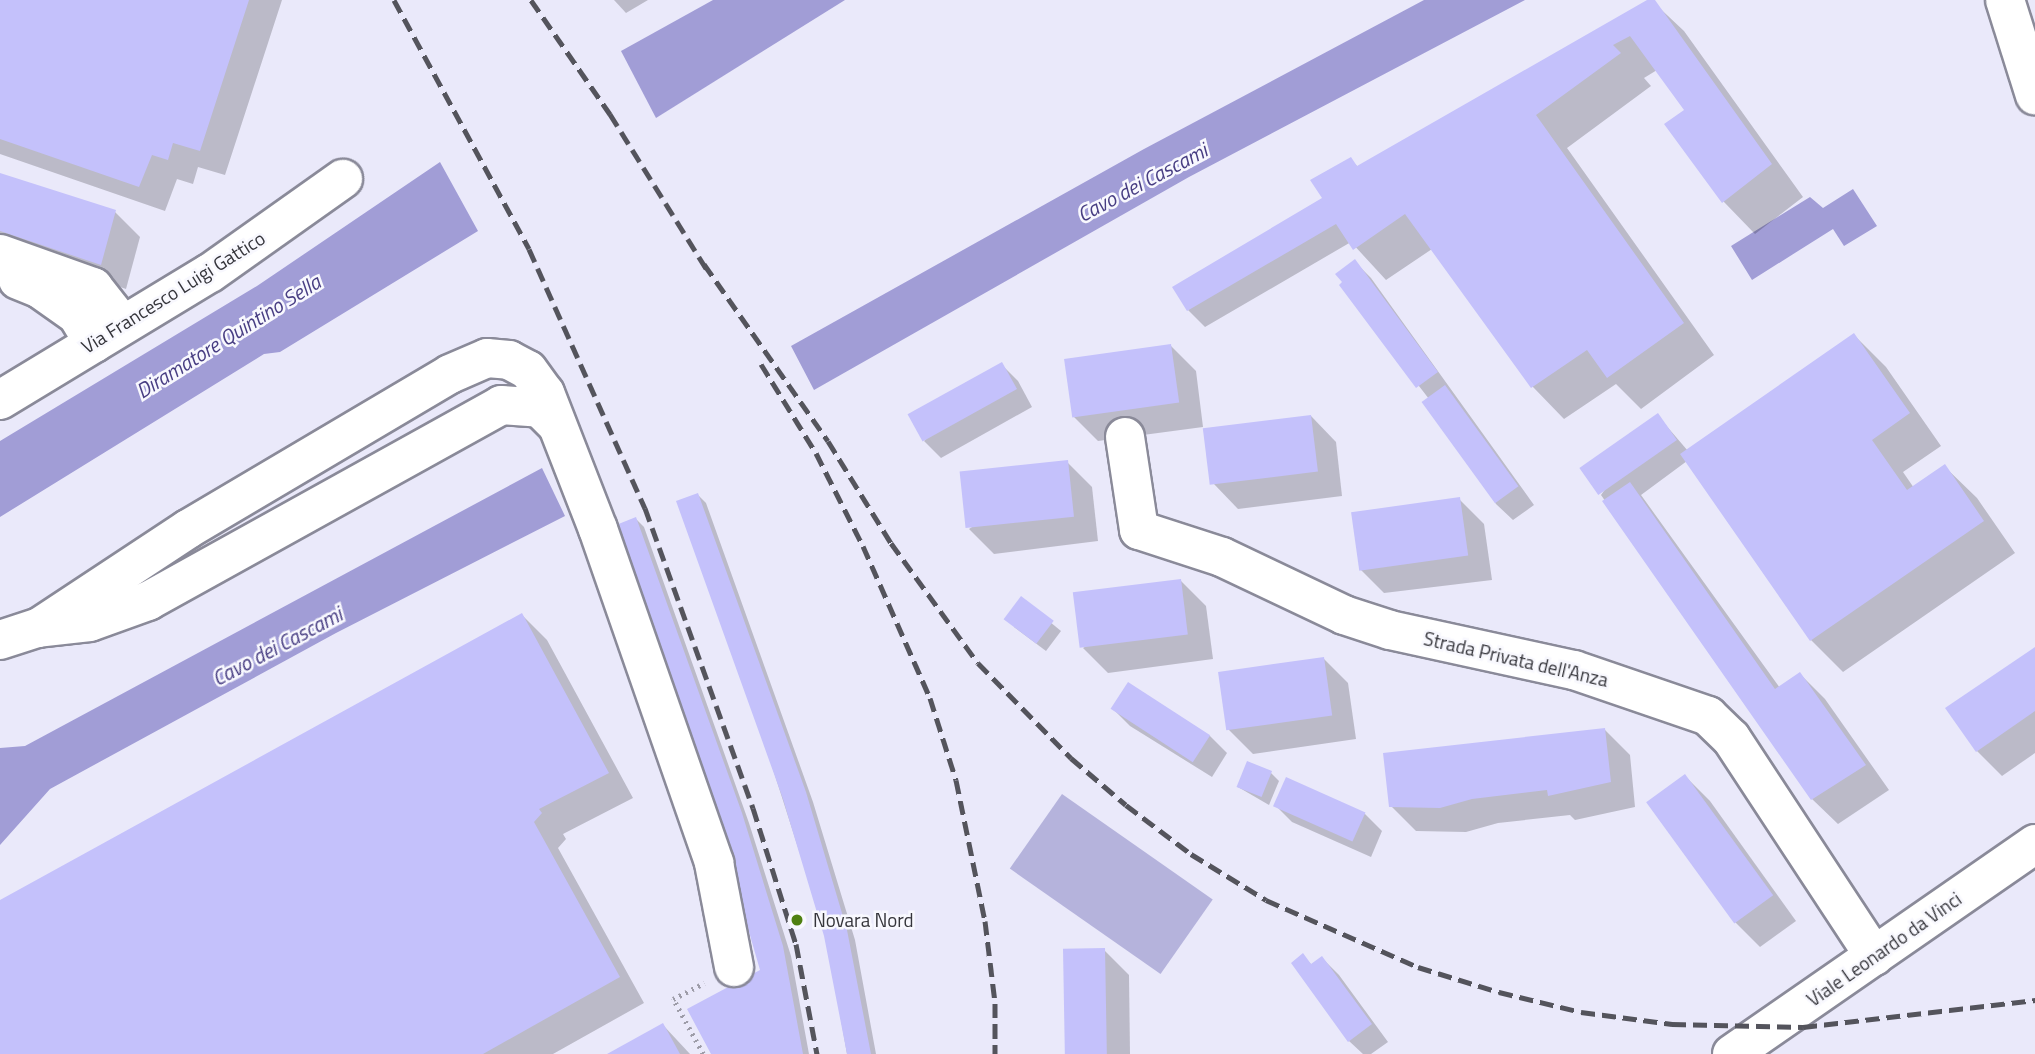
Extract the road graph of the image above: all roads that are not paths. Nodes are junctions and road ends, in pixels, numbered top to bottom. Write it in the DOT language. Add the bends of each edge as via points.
graph roads {
  1 [pos="2005,0"];
  2 [pos="2035,95"];
  3 [pos="343,179"];
  4 [pos="0,254"];
  5 [pos="0,273"];
  6 [pos="108,334"];
  7 [pos="450,374"];
  8 [pos="0,400"];
  9 [pos="471,419"];
  10 [pos="557,425"];
  11 [pos="1125,437"];
  12 [pos="326,447"];
  13 [pos="349,489"];
  14 [pos="38,628"];
  15 [pos="0,640"];
  16 [pos="2035,844"];
  17 [pos="1874,956"];
  18 [pos="734,967"];
  19 [pos="1732,1054"];
  1 -- 2 [label="street"];
  3 -- 6 [label="street, Via Francesco Luigi Gattico" via="210,272"];
  4 -- 6 [label="street" via="93,287"];
  5 -- 6 [label="street" via="40,289"];
  6 -- 8 [label="street, Via Francesco Luigi Gattico"];
  7 -- 9 [label="street" via="471,400"];
  7 -- 10 [label="street" via="487,358 509,360 528,370 545,393"];
  7 -- 12 [label="street"];
  9 -- 10 [label="street" via="501,405 522,404 540,408"];
  9 -- 13 [label="street"];
  10 -- 18 [label="street" via="598,529 714,863"];
  11 -- 17 [label="street, Strada Privata dell'Anza" via="1139,530 1222,557 1378,626 1574,670 1708,716 1731,738"];
  12 -- 13 [label="street"];
  12 -- 14 [label="street" via="83,594"];
  13 -- 14 [label="street" via="148,601 90,622"];
  14 -- 15 [label="street"];
  16 -- 17 [label="street, Viale Leonardo da Vinci"];
  17 -- 19 [label="street, Viale Leonardo da Vinci"];
}
